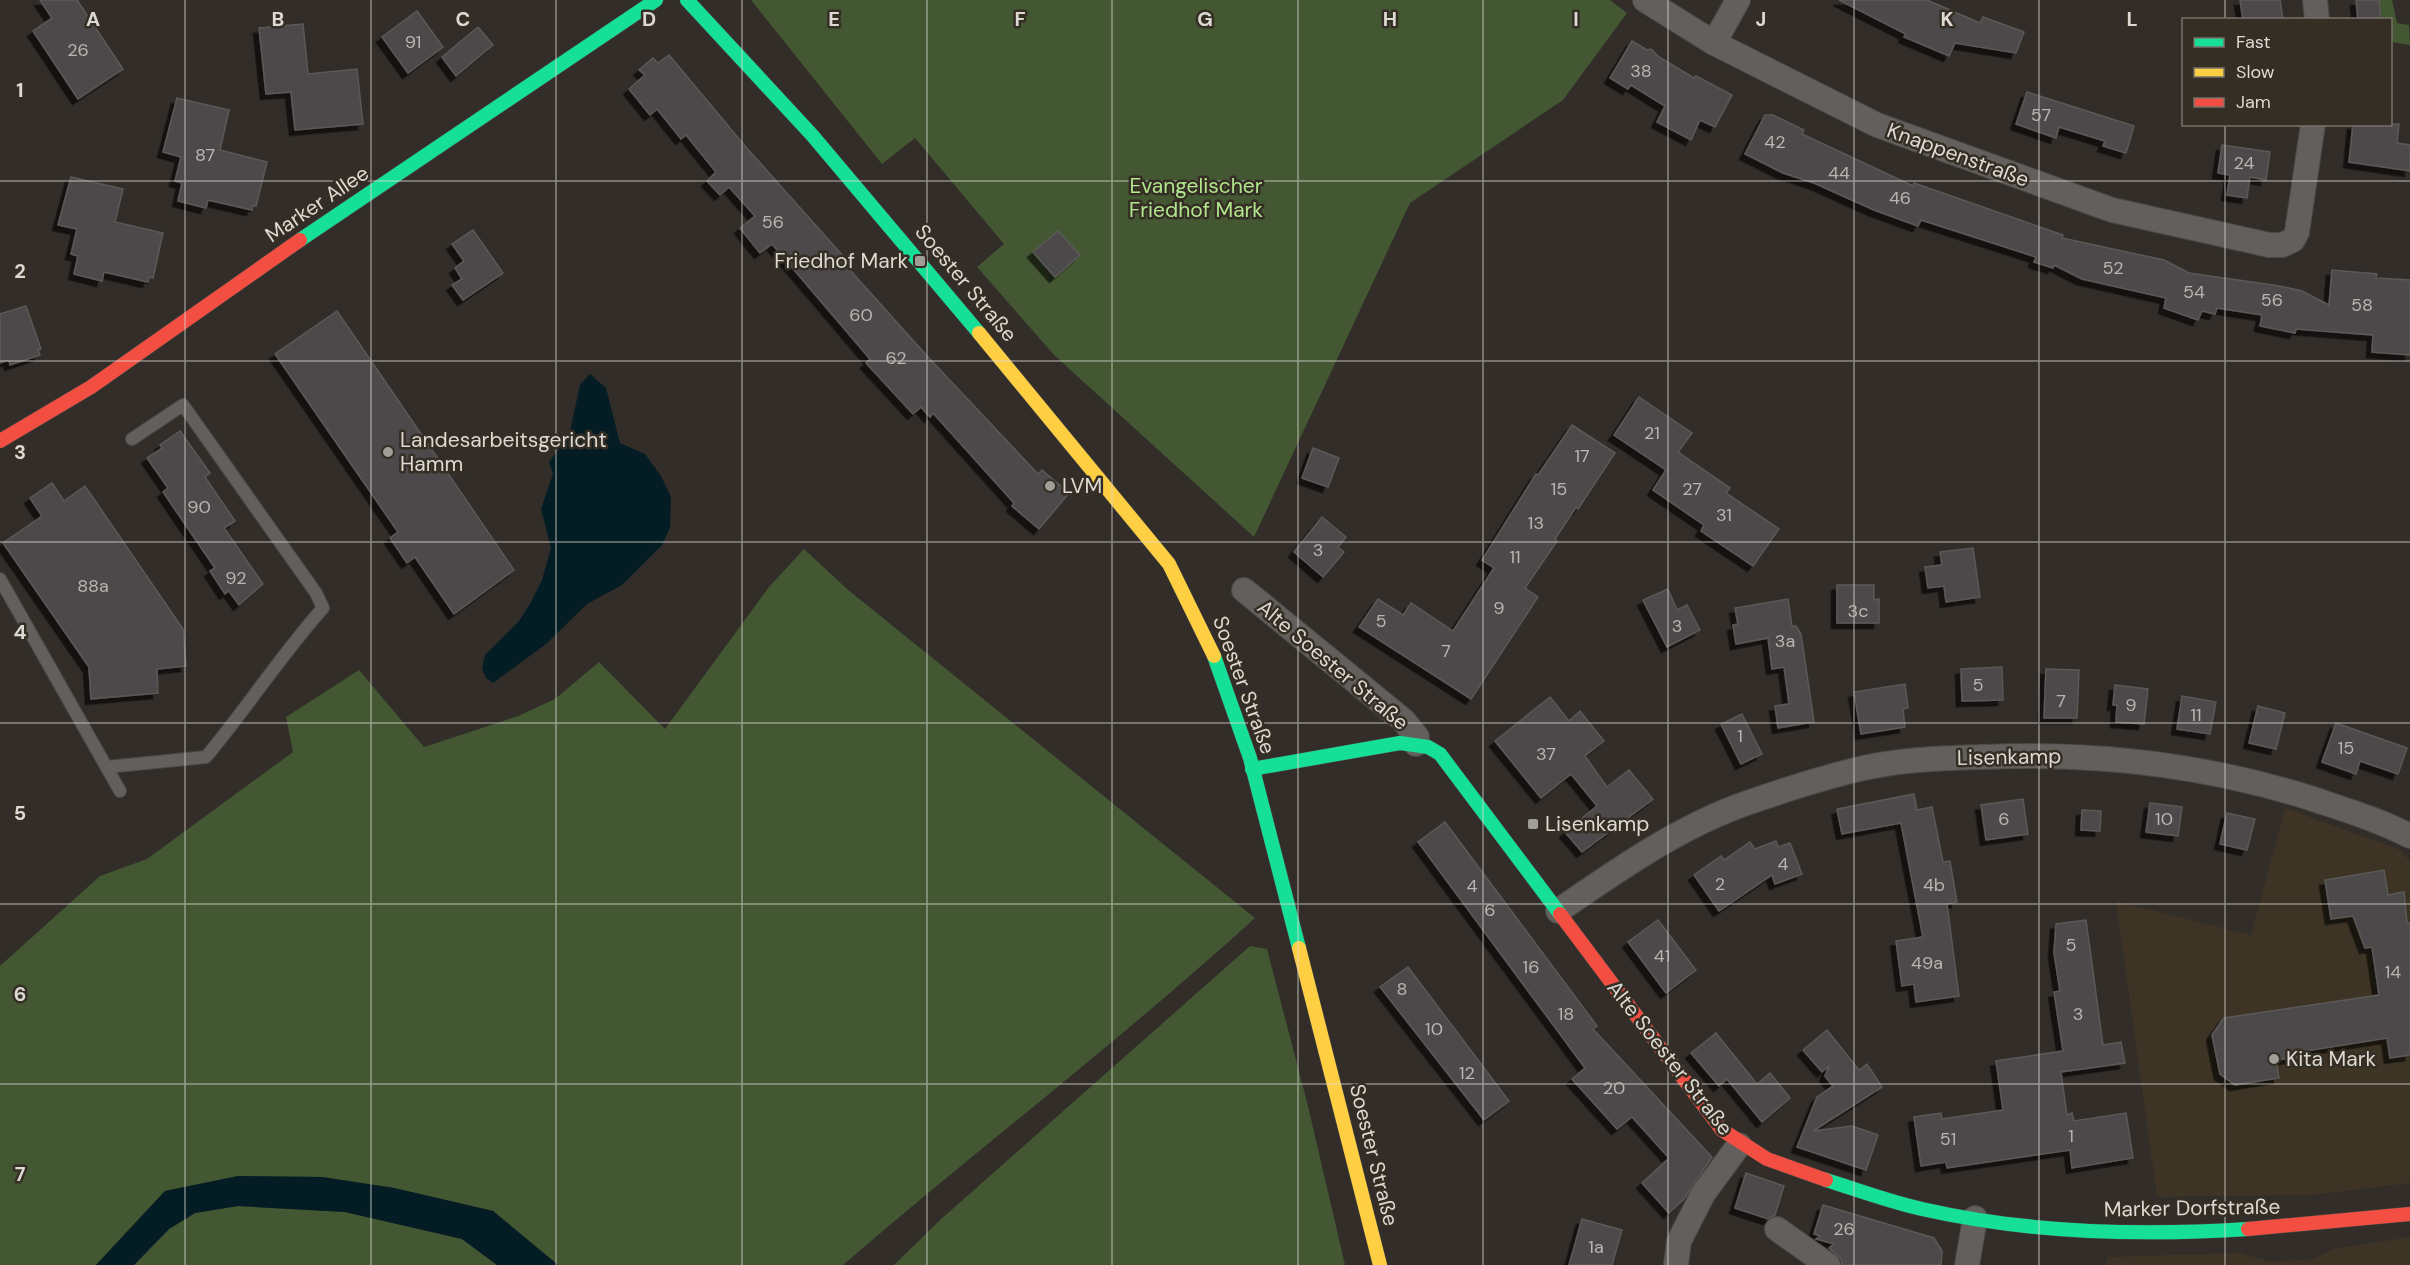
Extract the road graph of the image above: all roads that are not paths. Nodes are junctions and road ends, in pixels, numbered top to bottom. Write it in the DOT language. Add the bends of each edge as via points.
graph roads {
  1 [pos="656,0"];
  2 [pos="687,0"];
  3 [pos="1645,0"];
  4 [pos="1738,0"];
  5 [pos="2315,0"];
  6 [pos="2317,18"];
  7 [pos="1714,43"];
  8 [pos="2313,126"];
  9 [pos="132,439"];
  10 [pos="0,441"];
  11 [pos="2,586"];
  12 [pos="1244,590"];
  13 [pos="1416,744"];
  14 [pos="107,767"];
  15 [pos="1252,770"];
  16 [pos="120,791"];
  17 [pos="2410,836"];
  18 [pos="1558,911"];
  19 [pos="1739,1145"];
  20 [pos="2410,1214"];
  21 [pos="1975,1218"];
  22 [pos="1777,1229"];
  23 [pos="1380,1265"];
  24 [pos="1676,1265"];
  25 [pos="1828,1265"];
  26 [pos="1967,1265"];
  1 -- 10 [label="street, Marker Allee" via="353,203 91,387"];
  2 -- 15 [label="street, Soester Straße" via="883,217 1169,564 1214,653"];
  3 -- 7 [label="street, Knappenstraße"];
  4 -- 7 [label="street"];
  5 -- 6 [label="street"];
  7 -- 8 [label="street, Knappenstraße" via="1877,125 2112,210 2269,245 2293,240 2300,220"];
  9 -- 14 [label="lane" via="183,405 323,608 281,656 251,703 207,757"];
  11 -- 14 [label="lane"];
  12 -- 13 [label="street, Alte Soester Straße" via="1402,720 1417,737"];
  13 -- 15 [label="street, Alte Soester Straße" via="1400,743"];
  13 -- 18 [label="street, Alte Soester Straße" via="1440,754"];
  14 -- 16 [label="lane"];
  15 -- 23 [label="street, Soester Straße"];
  17 -- 18 [label="street, Lisenkamp" via="2385,823 2288,791 2193,768 2085,756 1928,759 1852,771 1746,804 1678,834"];
  18 -- 19 [label="street, Alte Soester Straße" via="1722,1130"];
  19 -- 21 [label="street, Alte Soester Straße" via="1797,1172 1929,1211"];
  19 -- 24 [label="street" via="1698,1203 1679,1241"];
  20 -- 21 [label="street, Marker Dorfstraße" via="2322,1226 2182,1232 2101,1231"];
  21 -- 26 [label="street"];
  22 -- 25 [label="street"];
}
